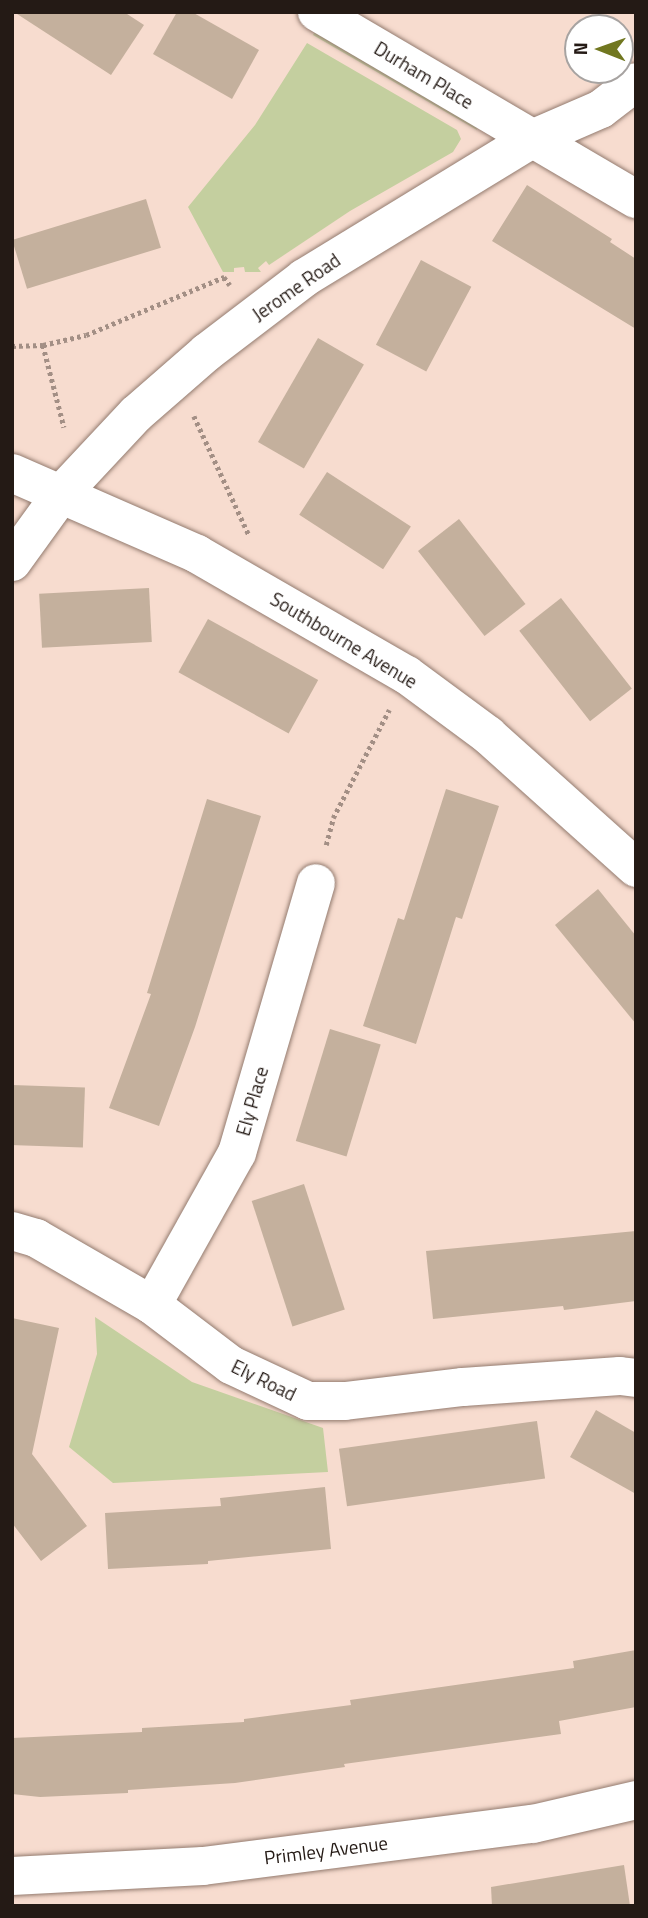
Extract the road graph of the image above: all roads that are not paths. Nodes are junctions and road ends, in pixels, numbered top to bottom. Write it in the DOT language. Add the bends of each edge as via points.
graph roads {
  1 [pos="317,12"];
  2 [pos="636,82"];
  3 [pos="532,139"];
  4 [pos="636,199"];
  5 [pos="12,473"];
  6 [pos="62,493"];
  7 [pos="12,562"];
  8 [pos="636,868"];
  9 [pos="316,883"];
  10 [pos="12,1231"];
  11 [pos="152,1305"];
  12 [pos="636,1378"];
  13 [pos="636,1800"];
  14 [pos="12,1876"];
  1 -- 3 [label="street, Durham Place"];
  2 -- 3 [label="street, Jerome Road" via="601,109"];
  3 -- 4 [label="street, Durham Place"];
  3 -- 6 [label="street, Jerome Road" via="304,278 136,414"];
  5 -- 6 [label="street, Southbourne Avenue"];
  6 -- 7 [label="street, Jerome Road"];
  6 -- 8 [label="street, Southbourne Avenue" via="197,554 407,675 488,735"];
  9 -- 11 [label="street, Ely Place" via="237,1153"];
  10 -- 11 [label="street, Ely Road" via="36,1238"];
  11 -- 12 [label="street, Ely Road" via="231,1365 308,1401"];
  13 -- 14 [label="street, Primley Avenue" via="533,1824 231,1862"];
}
